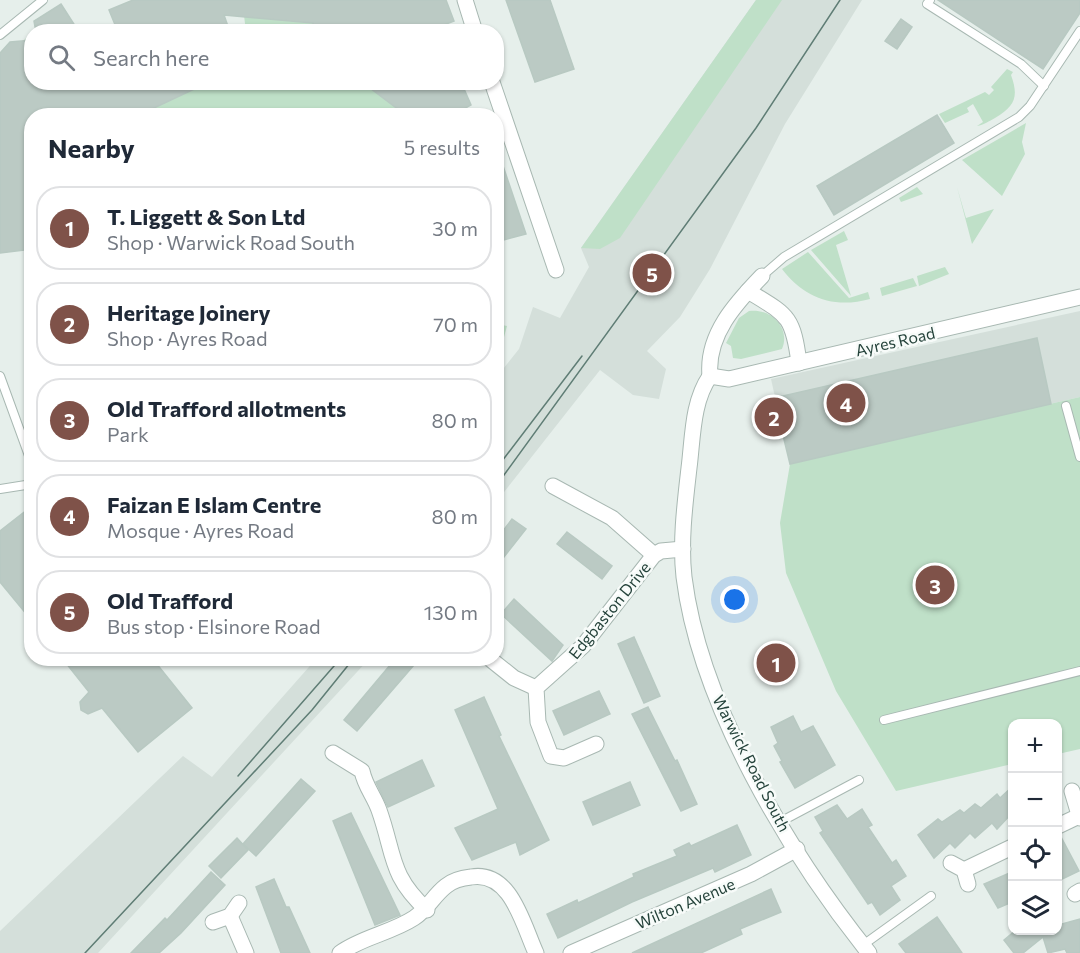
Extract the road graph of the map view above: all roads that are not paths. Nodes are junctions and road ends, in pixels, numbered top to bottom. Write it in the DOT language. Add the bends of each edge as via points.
graph roads {
  1 [pos="43,0"];
  2 [pos="48,0"];
  3 [pos="465,0"];
  4 [pos="930,0"];
  5 [pos="34,6"];
  6 [pos="472,24"];
  7 [pos="1080,32"];
  8 [pos="0,34"];
  9 [pos="1044,86"];
  10 [pos="495,90"];
  11 [pos="501,108"];
  12 [pos="504,117"];
  13 [pos="556,270"];
  14 [pos="762,276"];
  15 [pos="748,291"];
  16 [pos="1080,297"];
  17 [pos="799,363"];
  18 [pos="0,376"];
  19 [pos="710,376"];
  20 [pos="1066,406"];
  21 [pos="24,442"];
  22 [pos="1080,457"];
  23 [pos="24,485"];
  24 [pos="553,486"];
  25 [pos="0,489"];
  26 [pos="683,549"];
  27 [pos="654,555"];
  28 [pos="499,666"];
  29 [pos="1080,671"];
  30 [pos="536,688"];
  31 [pos="884,720"];
  32 [pos="596,744"];
  33 [pos="333,753"];
  34 [pos="859,780"];
  35 [pos="1072,791"];
  36 [pos="1080,817"];
  37 [pos="780,822"];
  38 [pos="1062,824"];
  39 [pos="797,849"];
  40 [pos="1008,849"];
  41 [pos="961,872"];
  42 [pos="931,896"];
  43 [pos="427,910"];
  44 [pos="213,922"];
  45 [pos="866,949"];
  46 [pos="246,953"];
  47 [pos="340,953"];
  48 [pos="536,953"];
  49 [pos="571,953"];
  1 -- 5 [label="lane"];
  2 -- 5 [label="lane"];
  3 -- 6 [label="street"];
  4 -- 9 [label="lane" via="927,4 1021,64"];
  5 -- 8 [label="lane"];
  7 -- 9 [label="lane"];
  9 -- 14 [label="lane" via="1019,117 784,257"];
  10 -- 11 [label="street"];
  12 -- 13 [label="street"];
  14 -- 15 [label="street, Warwick Road South"];
  15 -- 17 [label="street" via="787,317 795,335"];
  15 -- 19 [label="street, Warwick Road South" via="722,326 708,360"];
  16 -- 17 [label="street, Ayres Road"];
  17 -- 19 [label="street, Ayres Road" via="729,379"];
  18 -- 21 [label="lane"];
  19 -- 26 [label="street, Warwick Road South" via="697,406"];
  20 -- 22 [label="lane"];
  23 -- 25 [label="lane"];
  24 -- 27 [label="street, Edgbaston Drive" via="612,519"];
  26 -- 27 [label="street, Edgbaston Drive"];
  26 -- 37 [label="street, Warwick Road South" via="688,603 705,666 722,711"];
  27 -- 30 [label="street, Edgbaston Drive" via="583,646"];
  28 -- 30 [label="street"];
  29 -- 31 [label="lane"];
  30 -- 32 [label="street" via="538,722 551,756 564,758"];
  33 -- 43 [label="street" via="362,771 399,878 408,893"];
  34 -- 37 [label="lane"];
  35 -- 36 [label="street"];
  36 -- 38 [label="street"];
  37 -- 39 [label="street, Warwick Road South"];
  39 -- 45 [label="street, Warwick Road South"];
  39 -- 49 [label="street, Wilton Avenue" via="751,874"];
  40 -- 41 [label="street"];
  42 -- 45 [label="lane"];
  43 -- 47 [label="street"];
  43 -- 48 [label="street" via="454,881 480,875 490,878 506,889"];
  44 -- 46 [label="street" via="235,910"];
}
